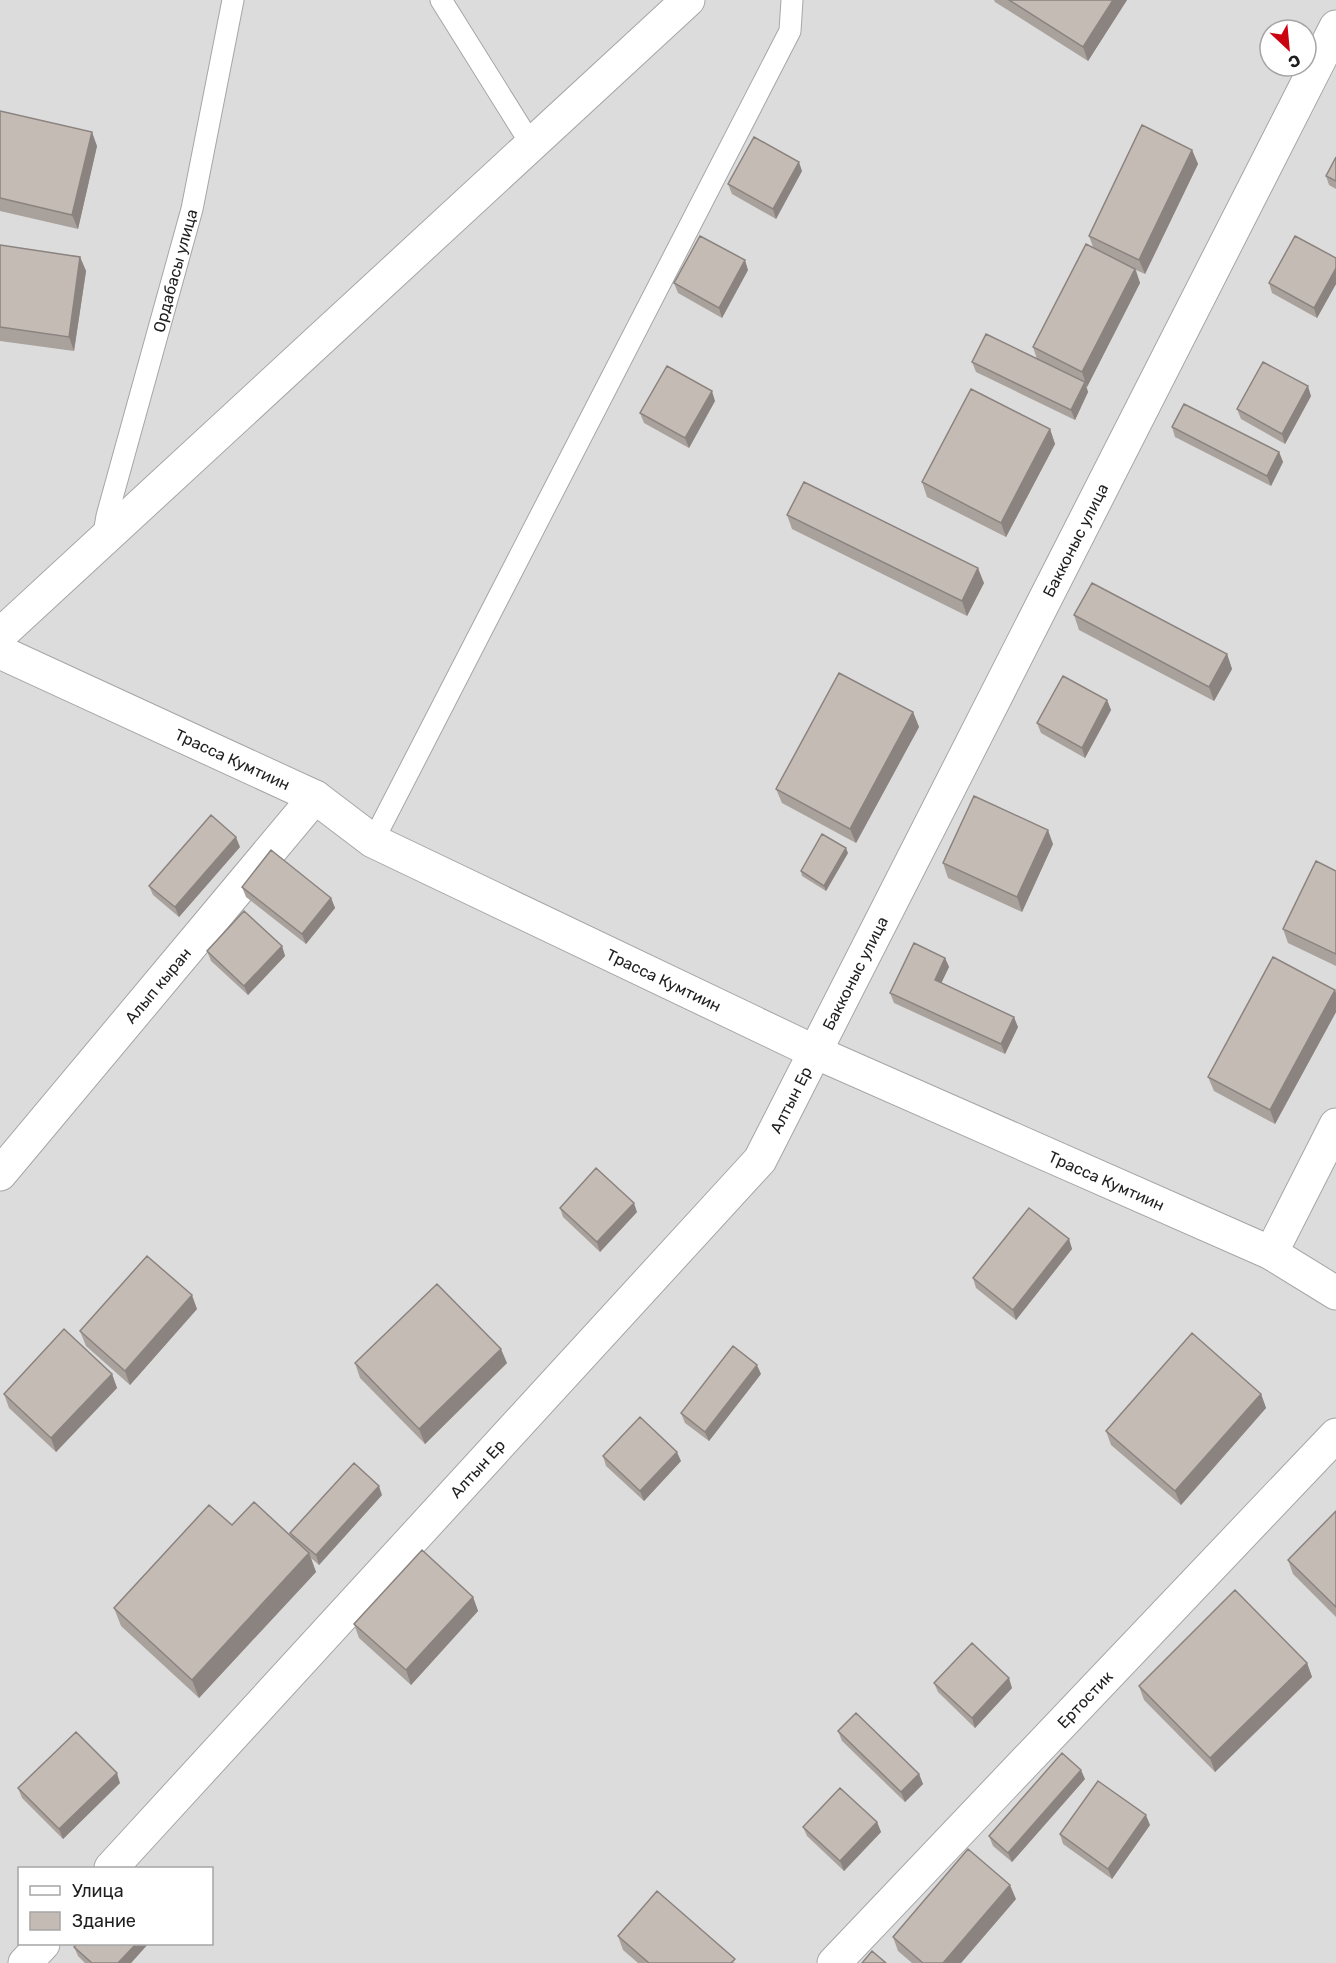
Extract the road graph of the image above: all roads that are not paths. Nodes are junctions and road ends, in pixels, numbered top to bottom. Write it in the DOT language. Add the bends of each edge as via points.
graph roads {
  1 [pos="233,0"];
  2 [pos="441,0"];
  3 [pos="688,0"];
  4 [pos="792,0"];
  5 [pos="1336,27"];
  6 [pos="531,144"];
  7 [pos="103,539"];
  8 [pos="0,635"];
  9 [pos="0,652"];
  10 [pos="315,797"];
  11 [pos="373,842"];
  12 [pos="815,1052"];
  13 [pos="1336,1125"];
  14 [pos="0,1174"];
  15 [pos="1271,1253"];
  16 [pos="1336,1293"];
  17 [pos="1336,1435"];
  18 [pos="113,1867"];
  19 [pos="42,1945"];
  20 [pos="25,1963"];
  21 [pos="834,1963"];
  1 -- 7 [label="lane, Ордабасы улица" via="192,209"];
  2 -- 6 [label="lane"];
  3 -- 6 [label="street"];
  4 -- 11 [label="lane" via="790,31"];
  5 -- 12 [label="street, Бакконыс улица"];
  6 -- 7 [label="street"];
  7 -- 8 [label="street"];
  9 -- 10 [label="street, Трасса Кумтиин"];
  10 -- 11 [label="street, Трасса Кумтиин"];
  10 -- 14 [label="street, Алып кыран"];
  11 -- 12 [label="street, Трасса Кумтиин"];
  12 -- 15 [label="street, Трасса Кумтиин"];
  12 -- 18 [label="street, Алтын Ер" via="760,1160"];
  13 -- 15 [label="street"];
  15 -- 16 [label="street, Трасса Кумтиин"];
  17 -- 21 [label="street, Ертостик"];
  19 -- 20 [label="street"];
}
